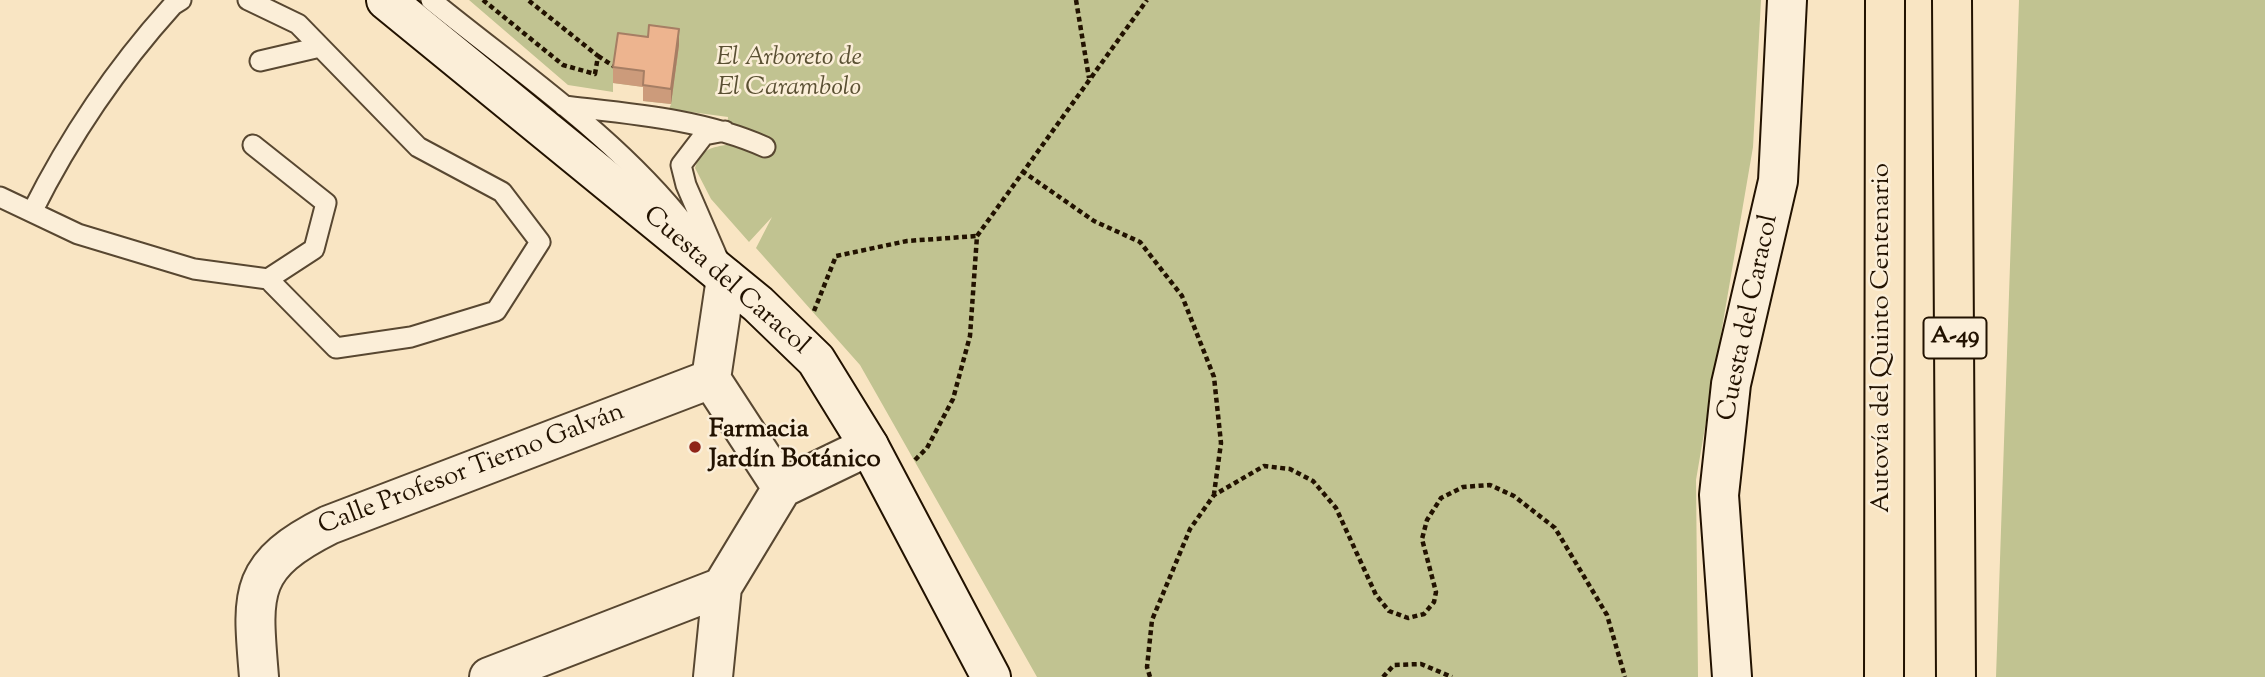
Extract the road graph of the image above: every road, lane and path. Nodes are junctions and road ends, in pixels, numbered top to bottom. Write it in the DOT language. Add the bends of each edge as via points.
graph roads {
  1 [pos="181,0"];
  2 [pos="248,0"];
  3 [pos="386,0"];
  4 [pos="431,0"];
  5 [pos="483,0"];
  6 [pos="528,0"];
  7 [pos="1076,0"];
  8 [pos="1147,0"];
  9 [pos="1787,0"];
  10 [pos="1885,0"];
  11 [pos="1952,0"];
  12 [pos="320,47"];
  13 [pos="598,57"];
  14 [pos="260,61"];
  15 [pos="615,67"];
  16 [pos="1089,79"];
  17 [pos="564,106"];
  18 [pos="728,131"];
  19 [pos="253,145"];
  20 [pos="765,147"];
  21 [pos="1022,171"];
  22 [pos="0,197"];
  23 [pos="32,212"];
  24 [pos="977,236"];
  25 [pos="726,278"];
  26 [pos="268,279"];
  27 [pos="801,345"];
  28 [pos="710,379"];
  29 [pos="869,446"];
  30 [pos="889,485"];
  31 [pos="782,488"];
  32 [pos="1214,495"];
  33 [pos="722,587"];
  34 [pos="259,677"];
  35 [pos="489,677"];
  36 [pos="713,677"];
  37 [pos="991,677"];
  38 [pos="1150,677"];
  39 [pos="1383,677"];
  40 [pos="1452,677"];
  41 [pos="1625,677"];
  42 [pos="1732,677"];
  43 [pos="1884,677"];
  44 [pos="1956,677"];
  1 -- 23 [label="lane" via="130,52 63,151"];
  2 -- 12 [label="lane" via="298,24"];
  3 -- 25 [label="main road, Cuesta del Caracol"];
  4 -- 17 [label="lane"];
  5 -- 13 [label="path" via="563,65 595,74"];
  6 -- 13 [label="path"];
  7 -- 16 [label="path"];
  8 -- 16 [label="path"];
  9 -- 42 [label="main road, Cuesta del Caracol" via="1778,181 1731,384 1720,495"];
  10 -- 43 [label="highway, Autovía del Quinto Centenario / A-49"];
  11 -- 44 [label="highway, A-49"];
  12 -- 14 [label="lane"];
  12 -- 26 [label="lane" via="418,147 502,192 540,242 496,310 411,337 336,348"];
  13 -- 15 [label="path"];
  16 -- 21 [label="path"];
  17 -- 18 [label="lane"];
  17 -- 25 [label="lane" via="635,167"];
  18 -- 20 [label="lane"];
  18 -- 25 [label="lane" via="704,135 681,165"];
  19 -- 26 [label="lane" via="326,203 314,248"];
  21 -- 24 [label="path"];
  21 -- 32 [label="path" via="1094,221 1140,242 1181,296 1214,377 1221,443"];
  22 -- 23 [label="lane"];
  23 -- 26 [label="lane" via="78,234 194,269"];
  24 -- 27 [label="path" via="906,241 836,256"];
  24 -- 30 [label="path" via="970,336 953,399 927,448"];
  25 -- 27 [label="main road, Cuesta del Caracol"];
  25 -- 28 [label="main road"];
  27 -- 29 [label="main road, Cuesta del Caracol" via="816,360"];
  28 -- 31 [label="main road"];
  28 -- 34 [label="main road, Calle Profesor Tierno Galván" via="304,538 269,567 256,594"];
  29 -- 30 [label="main road, Cuesta del Caracol"];
  29 -- 31 [label="main road"];
  30 -- 37 [label="main road, Cuesta del Caracol"];
  31 -- 33 [label="main road"];
  32 -- 38 [label="path" via="1190,529 1152,620"];
  32 -- 41 [label="path" via="1264,466 1290,469 1313,481 1336,508 1376,595 1389,611 1408,618 1424,614 1434,602 1436,592 1422,539 1441,498 1463,486 1490,485 1514,495 1555,528 1607,615"];
  33 -- 35 [label="main road"];
  33 -- 36 [label="main road"];
  39 -- 40 [label="path" via="1394,666 1421,664"];
}
